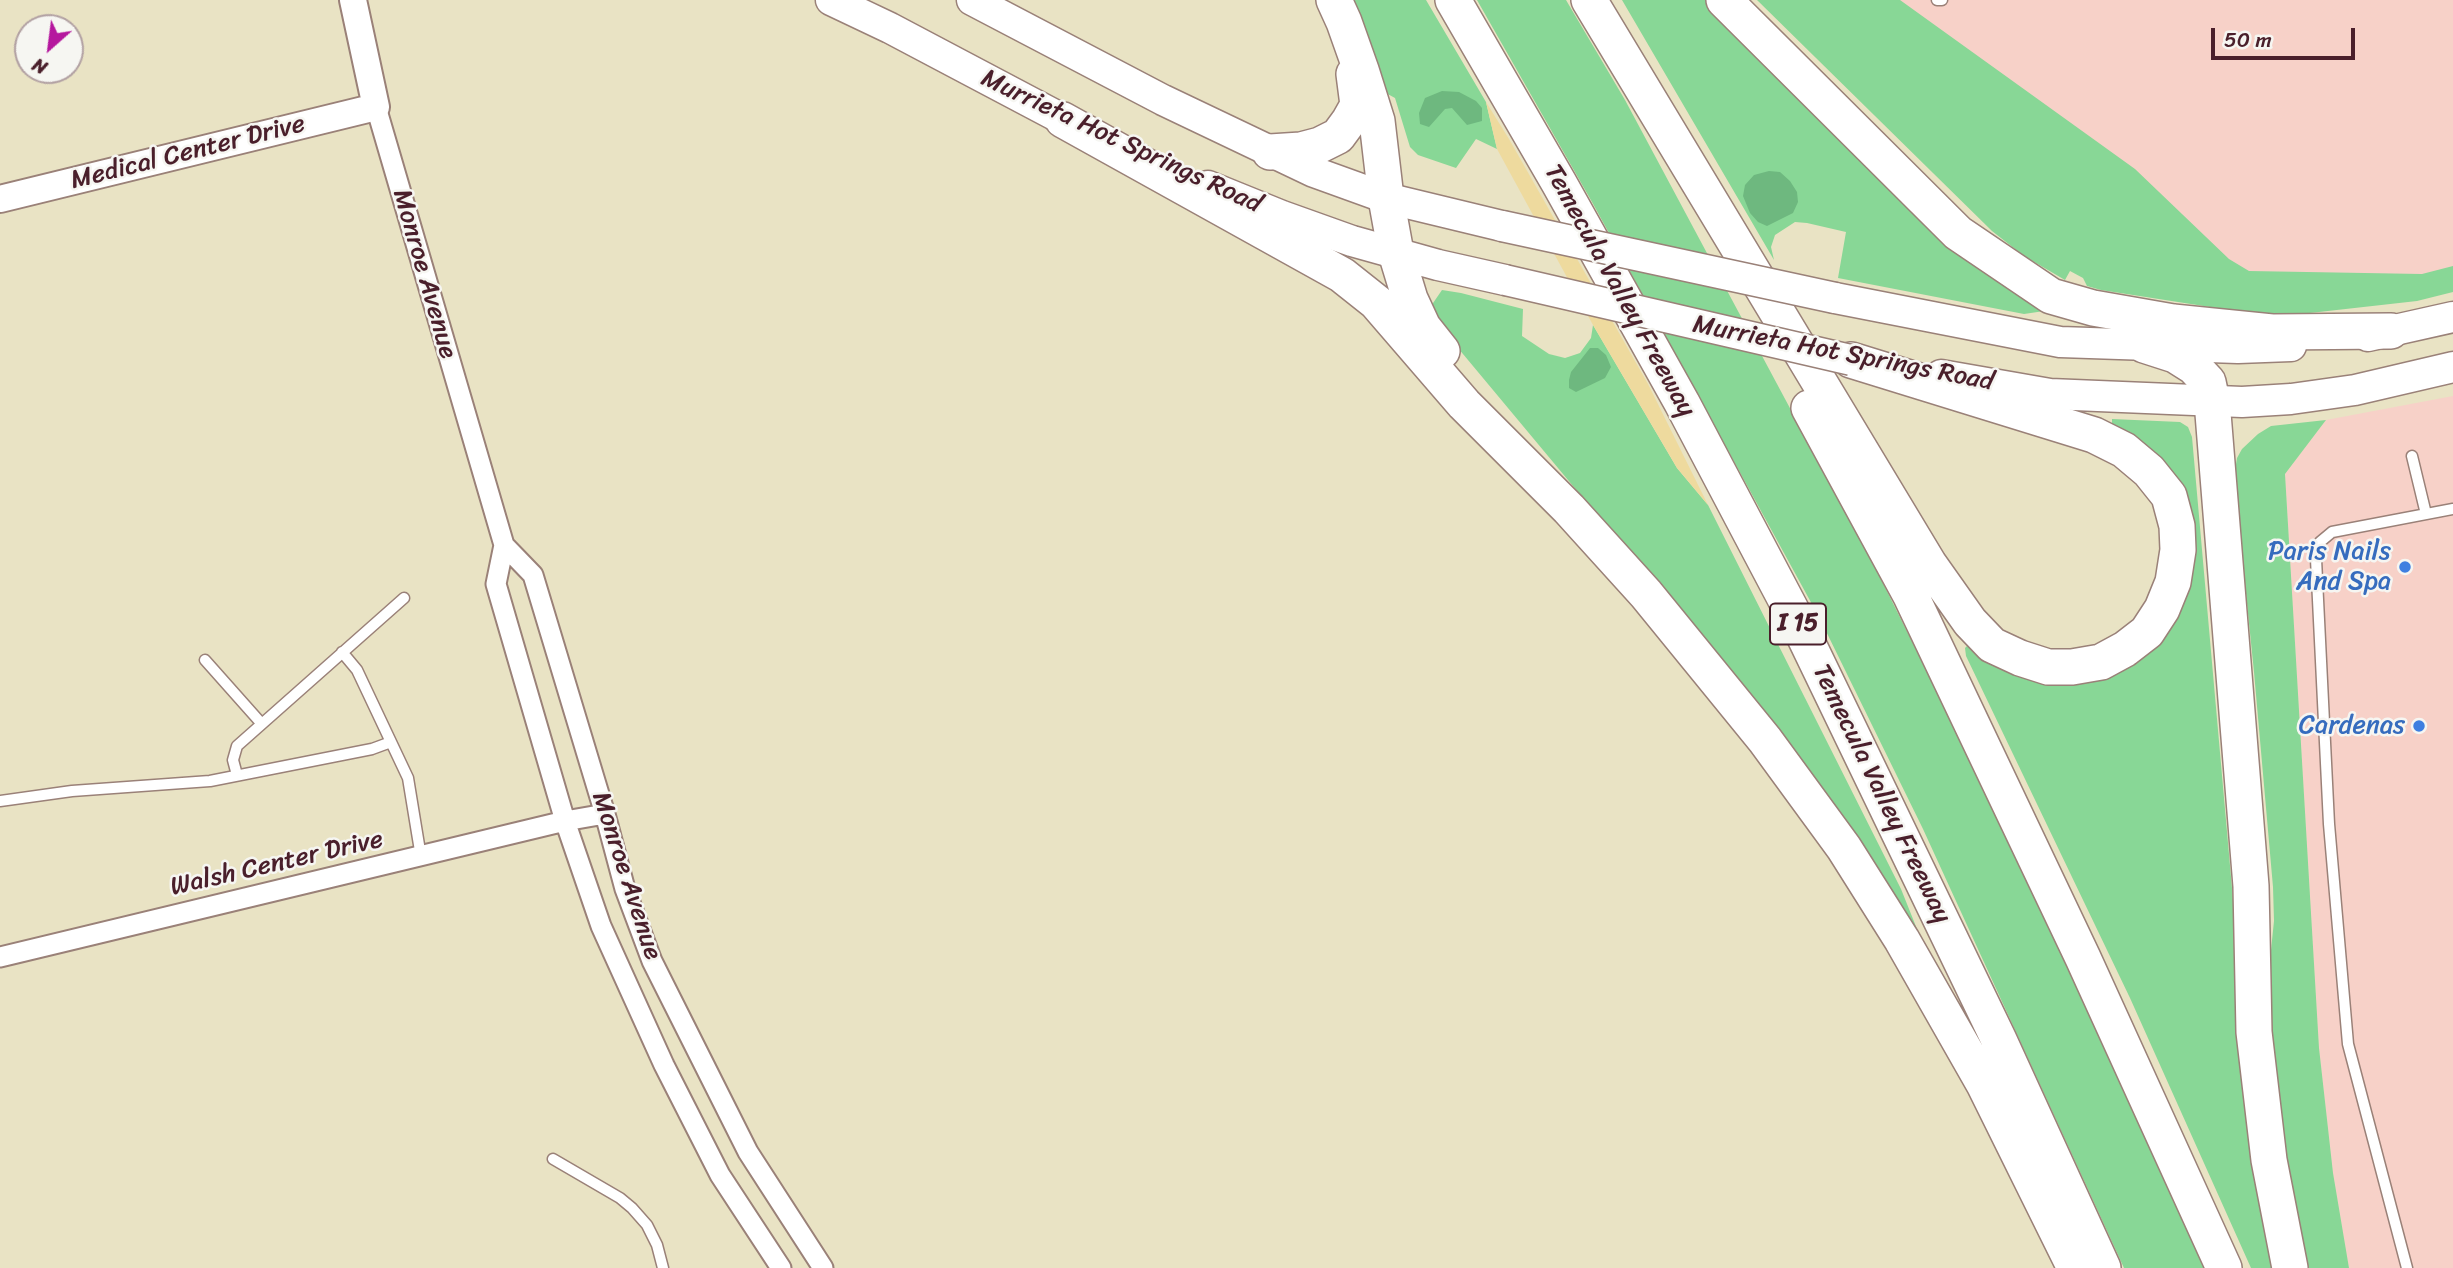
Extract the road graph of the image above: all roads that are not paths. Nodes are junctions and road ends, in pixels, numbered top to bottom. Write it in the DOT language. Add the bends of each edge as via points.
graph roads {
  1 [pos="353,0"];
  2 [pos="831,0"];
  3 [pos="972,0"];
  4 [pos="1453,0"];
  5 [pos="1587,0"];
  6 [pos="1724,0"];
  7 [pos="1339,11"];
  8 [pos="376,107"];
  9 [pos="1063,120"];
  10 [pos="1270,152"];
  11 [pos="1386,198"];
  12 [pos="0,199"];
  13 [pos="1396,253"];
  14 [pos="2453,317"];
  15 [pos="2391,331"];
  16 [pos="2144,345"];
  17 [pos="1851,359"];
  18 [pos="2453,367"];
  19 [pos="2212,401"];
  20 [pos="2412,456"];
  21 [pos="1569,509"];
  22 [pos="2453,509"];
  23 [pos="2426,514"];
  24 [pos="504,545"];
  25 [pos="404,598"];
  26 [pos="342,652"];
  27 [pos="205,660"];
  28 [pos="261,723"];
  29 [pos="391,742"];
  30 [pos="237,775"];
  31 [pos="0,801"];
  32 [pos="605,814"];
  33 [pos="565,821"];
  34 [pos="421,857"];
  35 [pos="0,957"];
  36 [pos="553,1159"];
  37 [pos="663,1268"];
  38 [pos="781,1268"];
  39 [pos="823,1268"];
  40 [pos="2075,1268"];
  41 [pos="2103,1268"];
  42 [pos="2224,1268"];
  43 [pos="2290,1268"];
  44 [pos="2407,1268"];
  1 -- 8 [label="street, Monroe Avenue"];
  2 -- 9 [label="main road, Murrieta Hot Springs Road"];
  3 -- 10 [label="main road, Murrieta Hot Springs Road"];
  4 -- 41 [label="highway, Temecula Valley Freeway / I 15" via="1682,403 1797,621"];
  5 -- 17 [label="highway" via="1929,564 1970,622 1992,645 2048,667 2101,662 2147,632 2173,582 2178,550 2169,496 2149,471 2124,450 2094,435"];
  5 -- 42 [label="highway" via="1911,596"];
  6 -- 15 [label="highway" via="1958,233 2051,296 2173,322 2259,331"];
  7 -- 10 [label="highway" via="1358,105 1338,135 1320,145"];
  7 -- 11 [label="highway" via="1377,121"];
  8 -- 12 [label="street, Medical Center Drive"];
  8 -- 24 [label="street, Monroe Avenue"];
  9 -- 13 [label="main road, Murrieta Hot Springs Road" via="1282,216"];
  9 -- 21 [label="highway" via="1342,275 1376,302 1464,404"];
  10 -- 11 [label="main road, Murrieta Hot Springs Road"];
  11 -- 13 [label="highway"];
  11 -- 16 [label="main road, Murrieta Hot Springs Road, bridge" via="1835,298 2060,342"];
  13 -- 17 [label="main road, Murrieta Hot Springs Road, bridge"];
  13 -- 21 [label="highway" via="1423,327"];
  14 -- 15 [label="main road, Murrieta Hot Springs Road"];
  15 -- 16 [label="main road, Murrieta Hot Springs Road" via="2329,344 2238,348"];
  16 -- 19 [label="highway" via="2194,367 2208,382"];
  17 -- 19 [label="main road, Murrieta Hot Springs Road" via="2050,394"];
  18 -- 19 [label="main road, Murrieta Hot Springs Road" via="2317,396"];
  19 -- 43 [label="highway" via="2250,886 2254,1032 2269,1160"];
  20 -- 23 [label="lane"];
  21 -- 40 [label="highway" via="1705,665 1844,848 1984,1084"];
  22 -- 23 [label="lane"];
  23 -- 44 [label="lane" via="2332,532 2320,542 2316,559 2329,824 2348,1044"];
  24 -- 32 [label="street, Monroe Avenue" via="533,575"];
  24 -- 33 [label="street, Monroe Avenue" via="496,584"];
  25 -- 26 [label="lane"];
  26 -- 28 [label="lane"];
  26 -- 29 [label="lane" via="358,670"];
  27 -- 28 [label="lane"];
  28 -- 30 [label="lane" via="237,746 233,760"];
  29 -- 30 [label="lane"];
  29 -- 34 [label="lane" via="408,778"];
  30 -- 31 [label="lane"];
  32 -- 33 [label="street, Walsh Center Drive"];
  32 -- 39 [label="street, Monroe Avenue" via="625,889 652,961 748,1152"];
  33 -- 34 [label="street, Walsh Center Drive"];
  33 -- 38 [label="street, Monroe Avenue" via="601,926 664,1065 720,1175"];
  34 -- 35 [label="street, Walsh Center Drive"];
  36 -- 37 [label="lane" via="632,1208 652,1235"];
}
